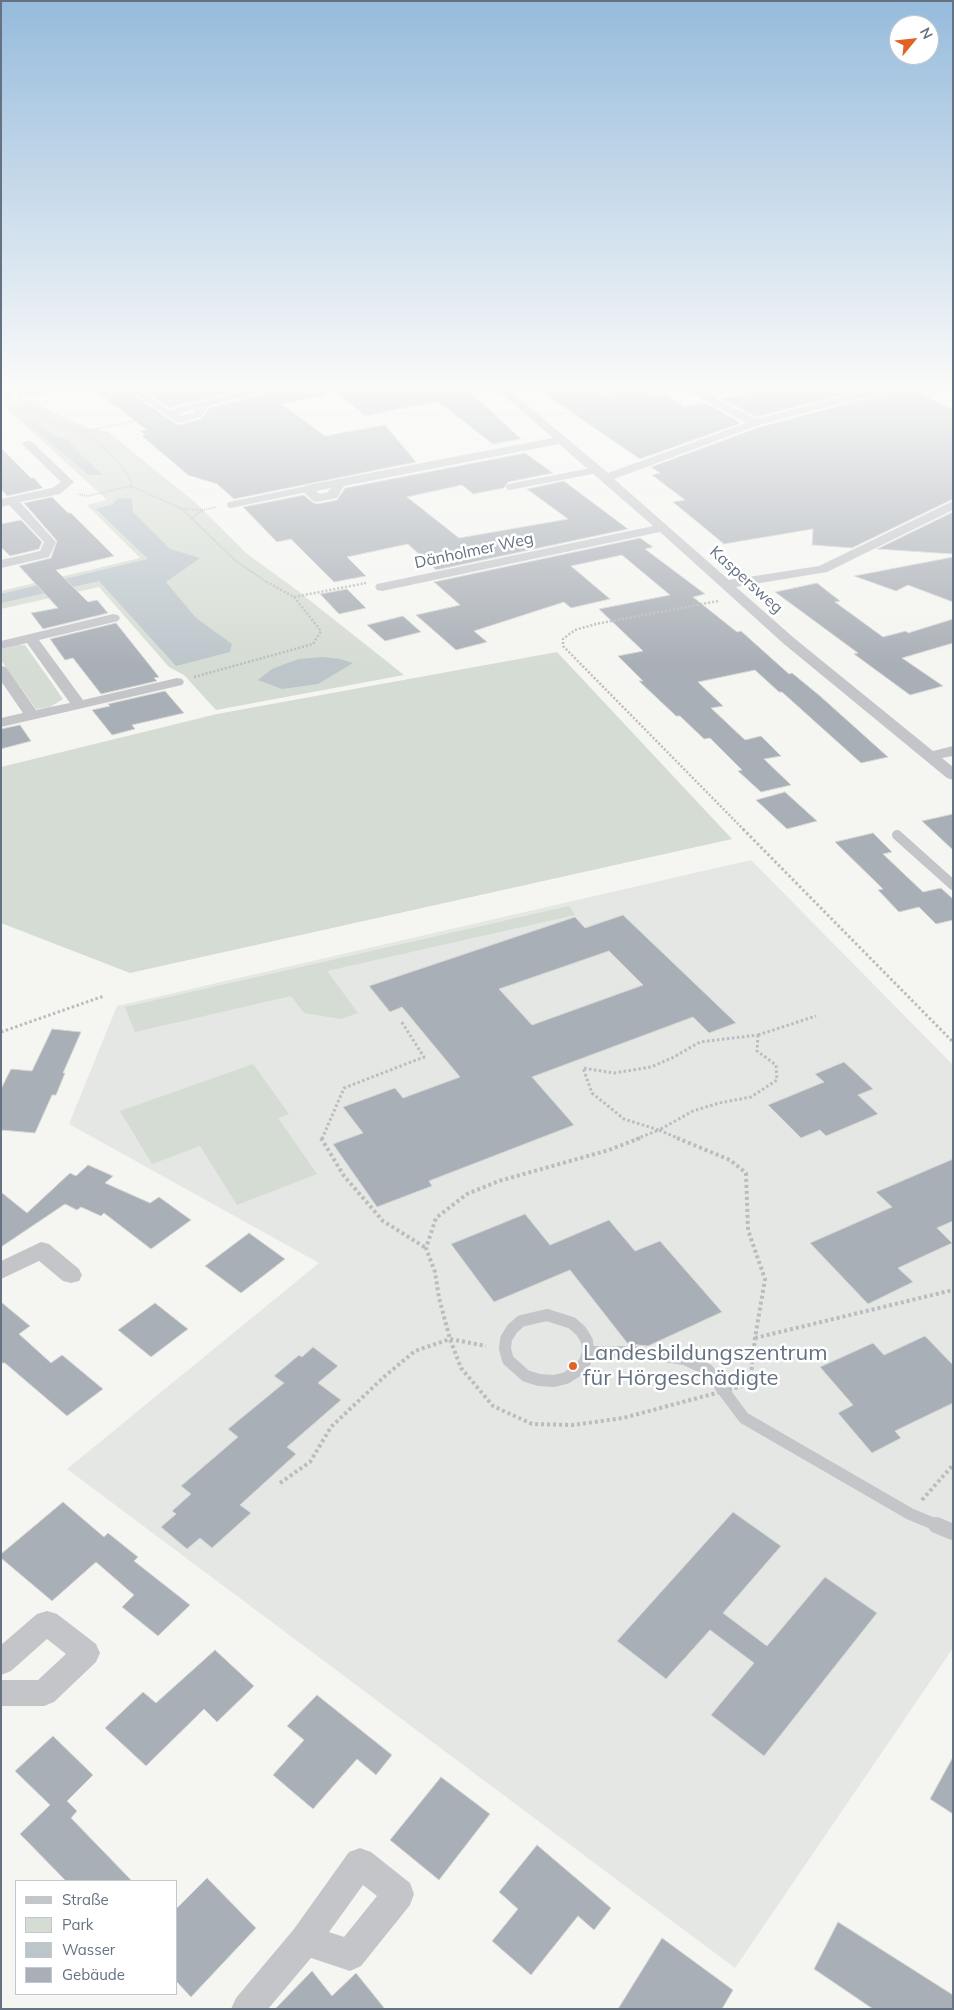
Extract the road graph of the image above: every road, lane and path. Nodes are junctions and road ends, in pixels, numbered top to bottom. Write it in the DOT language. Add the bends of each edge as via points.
graph roads {
  1 [pos="66,480"];
  2 [pos="131,480"];
  3 [pos="356,480"];
  4 [pos="560,480"];
  5 [pos="608,480"];
  6 [pos="131,486"];
  7 [pos="509,487"];
  8 [pos="307,489"];
  9 [pos="56,491"];
  10 [pos="7,502"];
  11 [pos="230,505"];
  12 [pos="953,505"];
  13 [pos="182,509"];
  14 [pos="203,510"];
  15 [pos="192,518"];
  16 [pos="662,528"];
  17 [pos="1,564"];
  18 [pos="725,585"];
  19 [pos="382,587"];
  20 [pos="294,597"];
  21 [pos="738,597"];
  22 [pos="113,618"];
  23 [pos="30,638"];
  24 [pos="1,645"];
  25 [pos="1,670"];
  26 [pos="177,682"];
  27 [pos="80,705"];
  28 [pos="32,715"];
  29 [pos="1,723"];
  30 [pos="953,751"];
  31 [pos="930,756"];
  32 [pos="953,775"];
  33 [pos="897,835"];
  34 [pos="953,885"];
  35 [pos="104,996"];
  36 [pos="816,1016"];
  37 [pos="401,1021"];
  38 [pos="1,1032"];
  39 [pos="758,1035"];
  40 [pos="953,1042"];
  41 [pos="659,1130"];
  42 [pos="426,1248"];
  43 [pos="1,1272"];
  44 [pos="71,1275"];
  45 [pos="953,1290"];
  46 [pos="755,1338"];
  47 [pos="450,1340"];
  48 [pos="505,1350"];
  49 [pos="588,1352"];
  50 [pos="723,1391"];
  51 [pos="953,1464"];
  52 [pos="280,1483"];
  53 [pos="910,1514"];
  54 [pos="953,1532"];
  55 [pos="1,1662"];
  56 [pos="1,1694"];
  57 [pos="305,1940"];
  58 [pos="247,2009"];
  1 -- 9 [label="street" via="68,482"];
  2 -- 6 [label="path"];
  3 -- 8 [label="street"];
  4 -- 7 [label="lane"];
  5 -- 16 [label="street, Kaspersweg"];
  6 -- 9 [label="path" via="87,496"];
  6 -- 13 [label="path"];
  8 -- 11 [label="lane"];
  9 -- 10 [label="street"];
  10 -- 17 [label="street" via="50,542 45,554"];
  11 -- 14 [label="path"];
  12 -- 18 [label="street" via="822,569"];
  13 -- 14 [label="path"];
  13 -- 15 [label="path"];
  14 -- 15 [label="path"];
  15 -- 20 [label="path" via="236,561"];
  16 -- 18 [label="street, Kaspersweg"];
  16 -- 19 [label="street, Dänholmer Weg"];
  18 -- 21 [label="street, Kaspersweg"];
  19 -- 20 [label="path" via="365,582"];
  20 -- 26 [label="path" via="321,631 313,644"];
  21 -- 31 [label="street, Kaspersweg"];
  21 -- 40 [label="path" via="596,624 575,630 563,639 563,646"];
  22 -- 23 [label="street"];
  23 -- 24 [label="street"];
  23 -- 27 [label="street"];
  25 -- 28 [label="street"];
  26 -- 27 [label="street"];
  27 -- 28 [label="street"];
  28 -- 29 [label="street"];
  30 -- 31 [label="street"];
  31 -- 32 [label="street, Kaspersweg"];
  33 -- 34 [label="lane"];
  35 -- 38 [label="path"];
  36 -- 39 [label="path"];
  37 -- 42 [label="path" via="424,1058 344,1088 322,1138 344,1176 384,1221"];
  39 -- 41 [label="path" via="757,1051 776,1065 777,1080 751,1097 693,1111"];
  39 -- 41 [label="path" via="700,1042 651,1067 614,1073 583,1068 592,1093 624,1119"];
  41 -- 42 [label="path" via="609,1150 499,1181 467,1194 436,1218"];
  41 -- 46 [label="path" via="730,1160 746,1173 748,1230 765,1279"];
  42 -- 47 [label="path" via="435,1272"];
  43 -- 44 [label="street" via="41,1250"];
  45 -- 46 [label="path"];
  46 -- 50 [label="path" via="750,1384"];
  47 -- 48 [label="path"];
  47 -- 50 [label="path" via="461,1368 493,1406 532,1424 573,1425 623,1418"];
  47 -- 52 [label="path" via="415,1351 385,1376 331,1427 310,1462"];
  48 -- 49 [label="lane" via="508,1360 526,1376 554,1381 577,1371"];
  48 -- 49 [label="lane" via="506,1339 512,1329 533,1317 547,1315 572,1323 581,1331 587,1341"];
  49 -- 50 [label="lane" via="634,1352 685,1359 708,1370"];
  50 -- 53 [label="lane" via="744,1418"];
  51 -- 53 [label="path"];
  53 -- 54 [label="lane"];
  55 -- 56 [label="street" via="47,1623 86,1653 44,1693"];
  57 -- 58 [label="street"];
}
